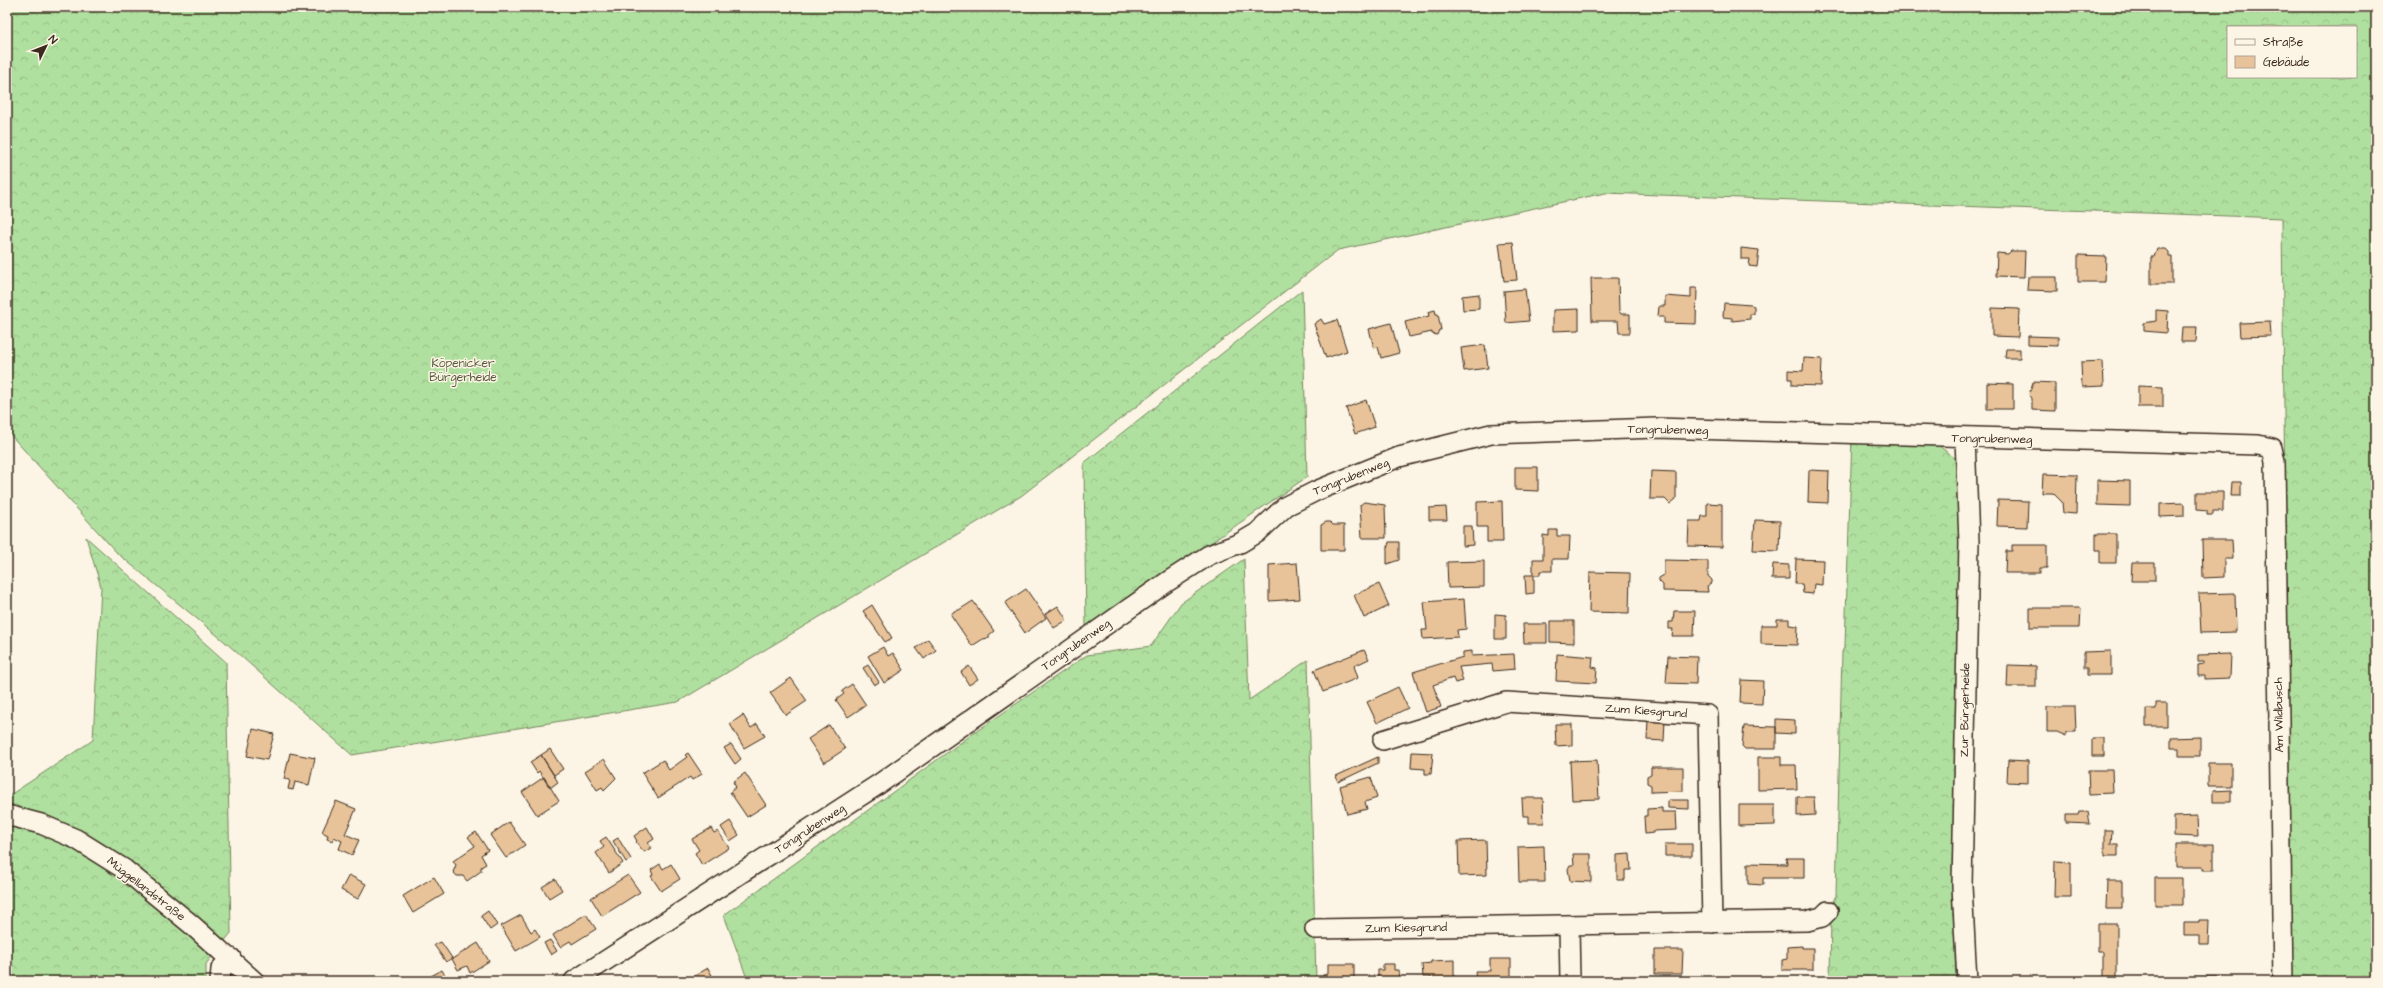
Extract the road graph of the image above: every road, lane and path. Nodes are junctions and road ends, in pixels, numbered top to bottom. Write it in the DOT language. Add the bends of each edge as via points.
graph roads {
  1 [pos="1965,438"];
  2 [pos="2272,448"];
  3 [pos="1382,740"];
  4 [pos="7,815"];
  5 [pos="1828,911"];
  6 [pos="1712,923"];
  7 [pos="1569,926"];
  8 [pos="1315,929"];
  9 [pos="231,958"];
  10 [pos="220,981"];
  11 [pos="254,981"];
  12 [pos="574,981"];
  13 [pos="1570,981"];
  14 [pos="1967,981"];
  15 [pos="2282,981"];
  1 -- 2 [label="street, Tongrubenweg" via="2258,445"];
  1 -- 12 [label="street, Tongrubenweg" via="1656,428 1515,432 1491,434 1436,447 1399,457 1346,477 1291,503 1257,533 1209,556 1167,582 879,784"];
  1 -- 14 [label="street, Zur Bürgerheide" via="1969,549 1962,886"];
  2 -- 15 [label="street, Am Wildbusch" via="2275,470"];
  3 -- 6 [label="street, Zum Kiesgrund" via="1506,702 1708,715"];
  4 -- 9 [label="street, Müggellandstraße" via="41,824 76,840 124,869"];
  5 -- 6 [label="street, Zum Kiesgrund" via="1822,917 1807,921"];
  6 -- 7 [label="street, Zum Kiesgrund"];
  7 -- 8 [label="street, Zum Kiesgrund"];
  7 -- 13 [label="street"];
  9 -- 10 [label="street" via="221,969"];
  9 -- 11 [label="street, Müggellandstraße"];
}
